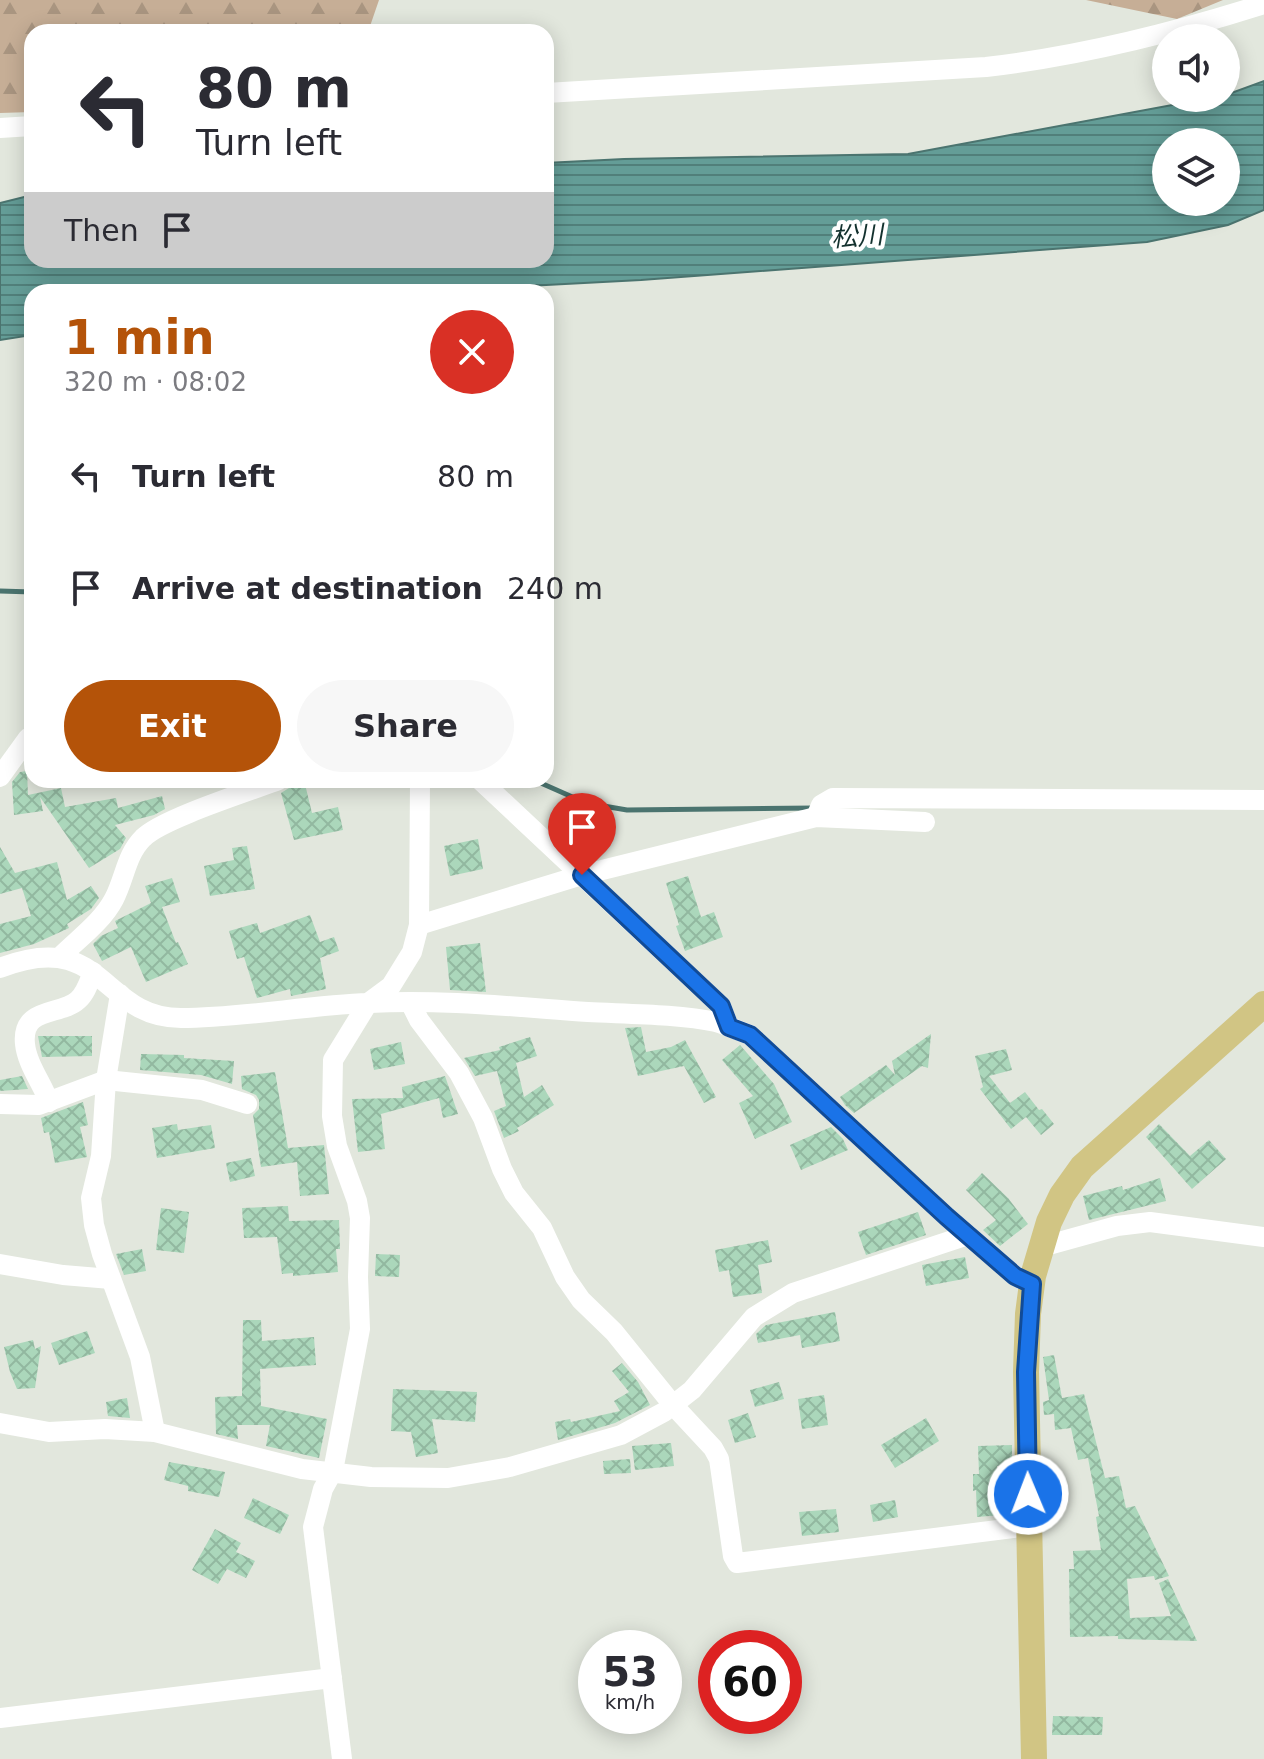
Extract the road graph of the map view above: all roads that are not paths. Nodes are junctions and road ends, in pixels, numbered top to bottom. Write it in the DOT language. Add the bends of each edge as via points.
graph roads {
  1 [pos="1264,4"];
  2 [pos="554,93"];
  3 [pos="24,126"];
  4 [pos="0,128"];
  5 [pos="24,744"];
  6 [pos="0,777"];
  7 [pos="258,788"];
  8 [pos="420,788"];
  9 [pos="489,788"];
  10 [pos="1264,800"];
  11 [pos="816,817"];
  12 [pos="925,822"];
  13 [pos="582,875"];
  14 [pos="419,925"];
  15 [pos="60,957"];
  16 [pos="0,968"];
  17 [pos="93,972"];
  18 [pos="120,994"];
  19 [pos="410,1002"];
  20 [pos="368,1003"];
  21 [pos="1264,1004"];
  22 [pos="729,1027"];
  23 [pos="106,1080"];
  24 [pos="49,1102"];
  25 [pos="0,1104"];
  26 [pos="247,1104"];
  27 [pos="968,1235"];
  28 [pos="1264,1237"];
  29 [pos="1041,1247"];
  30 [pos="0,1264"];
  31 [pos="111,1279"];
  32 [pos="1032,1284"];
  33 [pos="673,1405"];
  34 [pos="0,1423"];
  35 [pos="155,1432"];
  36 [pos="333,1471"];
  37 [pos="1029,1526"];
  38 [pos="332,1678"];
  39 [pos="0,1718"];
  40 [pos="342,1759"];
  41 [pos="1034,1759"];
  1 -- 2 [label="street" via="1157,35 1030,62"];
  3 -- 4 [label="street"];
  5 -- 6 [label="street"];
  7 -- 15 [label="street" via="146,834 132,851 115,898"];
  8 -- 14 [label="street"];
  9 -- 13 [label="street"];
  10 -- 11 [label="street" via="833,798 821,805"];
  11 -- 12 [label="street"];
  11 -- 13 [label="street"];
  13 -- 14 [label="street"];
  13 -- 22 [label="street" via="721,1006"];
  14 -- 20 [label="street" via="400,975"];
  15 -- 16 [label="street" via="41,956"];
  15 -- 17 [label="street"];
  17 -- 18 [label="street"];
  17 -- 24 [label="street" via="76,1002 47,1010 25,1032 29,1060"];
  18 -- 20 [label="street" via="140,1009 178,1018"];
  18 -- 23 [label="street"];
  19 -- 20 [label="street"];
  19 -- 22 [label="street" via="653,1016"];
  19 -- 33 [label="street" via="459,1073 514,1193 542,1228 565,1277"];
  20 -- 36 [label="street" via="333,1060 337,1146 360,1218 360,1329"];
  21 -- 29 [label="main road" via="1082,1167 1062,1195"];
  22 -- 27 [label="street" via="750,1035"];
  23 -- 24 [label="street"];
  23 -- 26 [label="street" via="202,1090"];
  23 -- 31 [label="street" via="101,1156 91,1198"];
  24 -- 25 [label="street"];
  27 -- 32 [label="street"];
  27 -- 33 [label="street" via="793,1293 754,1317"];
  28 -- 29 [label="street" via="1150,1222"];
  29 -- 32 [label="main road"];
  30 -- 31 [label="street"];
  31 -- 35 [label="street" via="140,1357"];
  32 -- 37 [label="main road" via="1026,1372"];
  33 -- 36 [label="street" via="621,1435 510,1467 448,1478"];
  33 -- 37 [label="street" via="719,1459 737,1563"];
  34 -- 35 [label="street" via="49,1432"];
  35 -- 36 [label="street" via="302,1469"];
  36 -- 38 [label="street" via="313,1527"];
  37 -- 41 [label="main road"];
  38 -- 39 [label="street"];
  38 -- 40 [label="street"];
}
